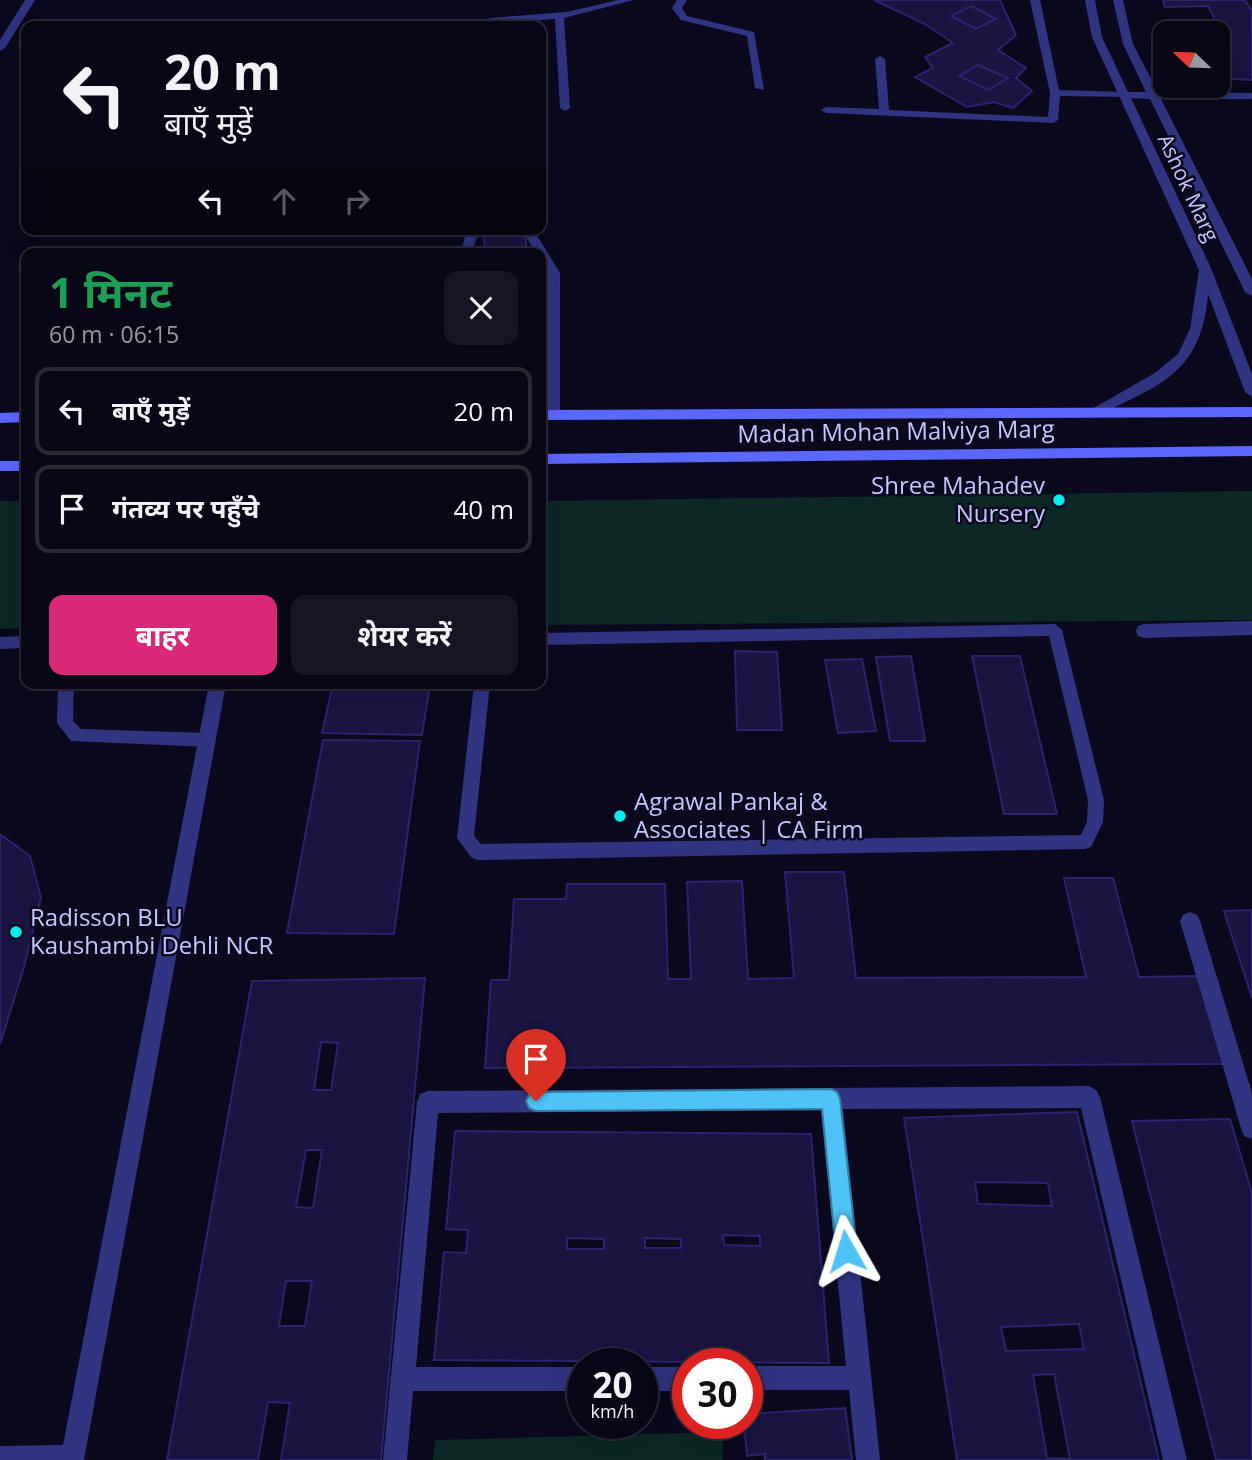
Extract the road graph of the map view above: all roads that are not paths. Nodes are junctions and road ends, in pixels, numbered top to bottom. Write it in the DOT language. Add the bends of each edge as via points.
graph roads {
  1 [pos="30,0"];
  2 [pos="629,0"];
  3 [pos="682,0"];
  4 [pos="1035,0"];
  5 [pos="1090,0"];
  6 [pos="1118,0"];
  7 [pos="559,16"];
  8 [pos="490,21"];
  9 [pos="0,48"];
  10 [pos="880,59"];
  11 [pos="760,88"];
  12 [pos="1055,93"];
  13 [pos="1153,93"];
  14 [pos="1124,95"];
  15 [pos="1153,95"];
  16 [pos="1230,96"];
  17 [pos="1252,96"];
  18 [pos="1156,98"];
  19 [pos="565,108"];
  20 [pos="826,110"];
  21 [pos="884,113"];
  22 [pos="546,261"];
  23 [pos="1205,268"];
  24 [pos="1249,277"];
  25 [pos="1252,292"];
  26 [pos="1252,392"];
  27 [pos="1252,412"];
  28 [pos="1092,413"];
  29 [pos="548,415"];
  30 [pos="0,418"];
  31 [pos="21,418"];
  32 [pos="1252,451"];
  33 [pos="546,459"];
  34 [pos="21,466"];
  35 [pos="0,467"];
  36 [pos="1252,628"];
  37 [pos="1144,631"];
  38 [pos="546,639"];
  39 [pos="21,642"];
  40 [pos="0,643"];
  41 [pos="66,689"];
  42 [pos="217,689"];
  43 [pos="481,689"];
  44 [pos="208,740"];
  45 [pos="1190,921"];
  46 [pos="831,1099"];
  47 [pos="1252,1128"];
  48 [pos="763,1378"];
  49 [pos="860,1378"];
  50 [pos="402,1379"];
  51 [pos="567,1379"];
  52 [pos="0,1458"];
  53 [pos="72,1459"];
  54 [pos="395,1460"];
  55 [pos="869,1460"];
  56 [pos="1175,1460"];
  1 -- 9 [label="lane"];
  2 -- 7 [label="lane"];
  3 -- 11 [label="lane" via="677,8 684,18 751,34"];
  4 -- 12 [label="lane"];
  5 -- 14 [label="street, Ashok Marg" via="1097,37"];
  6 -- 13 [label="street, Ashok Marg" via="1128,44"];
  7 -- 8 [label="lane"];
  7 -- 19 [label="lane"];
  10 -- 21 [label="lane"];
  12 -- 14 [label="lane"];
  12 -- 21 [label="lane" via="1053,120"];
  14 -- 15 [label="street"];
  14 -- 23 [label="street, Ashok Marg"];
  16 -- 17 [label="street"];
  18 -- 24 [label="street, Ashok Marg"];
  20 -- 21 [label="lane"];
  22 -- 29 [label="lane" via="554,274"];
  23 -- 26 [label="street, Ashok Marg"];
  23 -- 28 [label="street" via="1190,349 1161,378"];
  24 -- 25 [label="street, Ashok Marg"];
  27 -- 28 [label="main road, Madan Mohan Malviya Marg"];
  28 -- 29 [label="main road, Madan Mohan Malviya Marg"];
  30 -- 31 [label="main road"];
  32 -- 33 [label="main road, Madan Mohan Malviya Marg"];
  34 -- 35 [label="main road"];
  36 -- 37 [label="street"];
  38 -- 43 [label="lane" via="1055,630 1096,800 1094,832 1085,842 477,852 465,838"];
  39 -- 40 [label="lane"];
  41 -- 44 [label="lane" via="65,723 77,736"];
  42 -- 44 [label="street"];
  44 -- 53 [label="street"];
  45 -- 47 [label="street"];
  46 -- 49 [label="street"];
  46 -- 50 [label="street" via="428,1102"];
  46 -- 56 [label="street" via="1089,1097"];
  48 -- 49 [label="street"];
  49 -- 55 [label="street"];
  50 -- 51 [label="street"];
  50 -- 54 [label="street"];
  52 -- 53 [label="street"];
}
